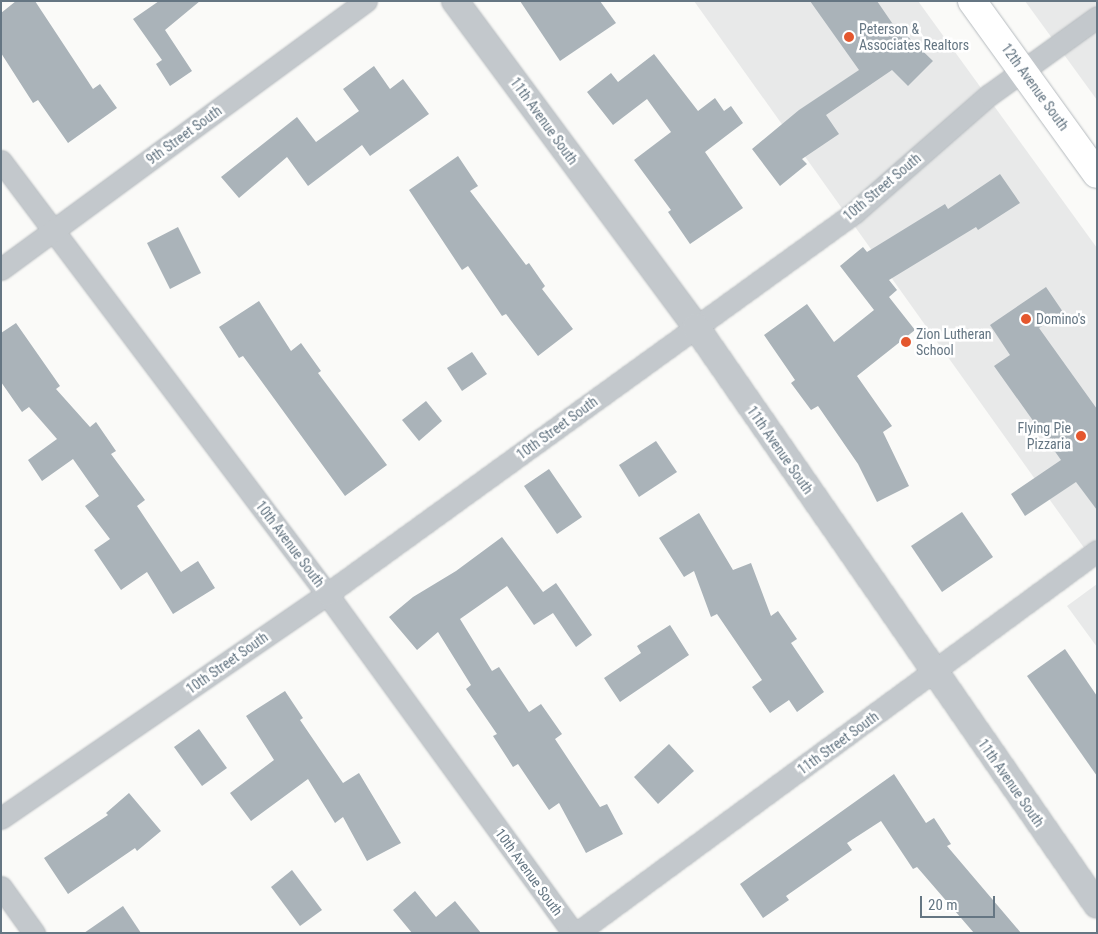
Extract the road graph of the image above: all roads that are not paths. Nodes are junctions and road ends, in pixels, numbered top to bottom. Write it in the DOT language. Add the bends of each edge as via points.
graph roads {
  1 [pos="366,1"];
  2 [pos="455,1"];
  3 [pos="972,1"];
  4 [pos="1097,16"];
  5 [pos="1022,70"];
  6 [pos="1,161"];
  7 [pos="1097,174"];
  8 [pos="53,231"];
  9 [pos="1,269"];
  10 [pos="696,327"];
  11 [pos="1097,551"];
  12 [pos="327,594"];
  13 [pos="934,673"];
  14 [pos="1,818"];
  15 [pos="1,887"];
  16 [pos="1097,905"];
  17 [pos="34,933"];
  18 [pos="573,933"];
  19 [pos="577,933"];
  1 -- 8 [label="street, 9th Street South"];
  2 -- 10 [label="street, 11th Avenue South"];
  3 -- 5 [label="main road, 12th Avenue South"];
  4 -- 5 [label="street, 10th Street South"];
  5 -- 7 [label="main road, 12th Avenue South"];
  5 -- 10 [label="street, 10th Street South" via="854,212"];
  6 -- 8 [label="street, 10th Avenue South"];
  8 -- 9 [label="street, 9th Street South"];
  8 -- 12 [label="street, 10th Avenue South"];
  10 -- 12 [label="street, 10th Street South"];
  10 -- 13 [label="street, 11th Avenue South"];
  11 -- 13 [label="street, 11th Street South"];
  12 -- 14 [label="street, 10th Street South"];
  12 -- 18 [label="street, 10th Avenue South"];
  13 -- 16 [label="street, 11th Avenue South"];
  13 -- 19 [label="street, 11th Street South"];
  15 -- 17 [label="street"];
}
